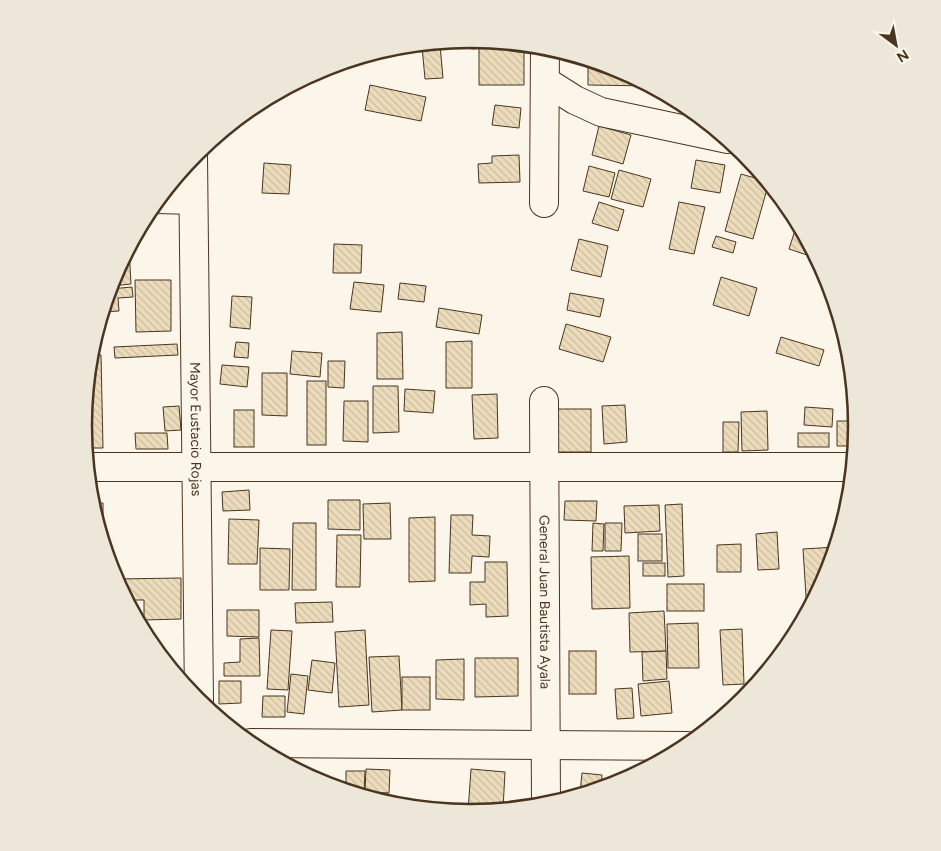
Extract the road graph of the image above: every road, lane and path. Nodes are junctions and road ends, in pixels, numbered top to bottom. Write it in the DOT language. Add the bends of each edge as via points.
graph roads {
  1 [pos="545,55"];
  2 [pos="545,81"];
  3 [pos="712,135"];
  4 [pos="193,169"];
  5 [pos="168,199"];
  6 [pos="193,200"];
  7 [pos="544,203"];
  8 [pos="544,401"];
  9 [pos="95,467"];
  10 [pos="198,467"];
  11 [pos="846,467"];
  12 [pos="544,468"];
  13 [pos="199,689"];
  14 [pos="265,743"];
  15 [pos="546,744"];
  16 [pos="671,746"];
  17 [pos="546,796"];
  1 -- 2 [label="street"];
  2 -- 3 [label="street" via="601,112"];
  2 -- 7 [label="street"];
  4 -- 6 [label="street, Mayor Eustacio Rojas"];
  5 -- 6 [label="street"];
  6 -- 10 [label="street, Mayor Eustacio Rojas"];
  8 -- 12 [label="street, General Juan Bautista Ayala"];
  9 -- 10 [label="street"];
  10 -- 12 [label="street"];
  10 -- 13 [label="street, Mayor Eustacio Rojas"];
  11 -- 12 [label="street"];
  12 -- 15 [label="street, General Juan Bautista Ayala"];
  14 -- 15 [label="street"];
  15 -- 16 [label="street"];
  15 -- 17 [label="street, General Juan Bautista Ayala"];
}
